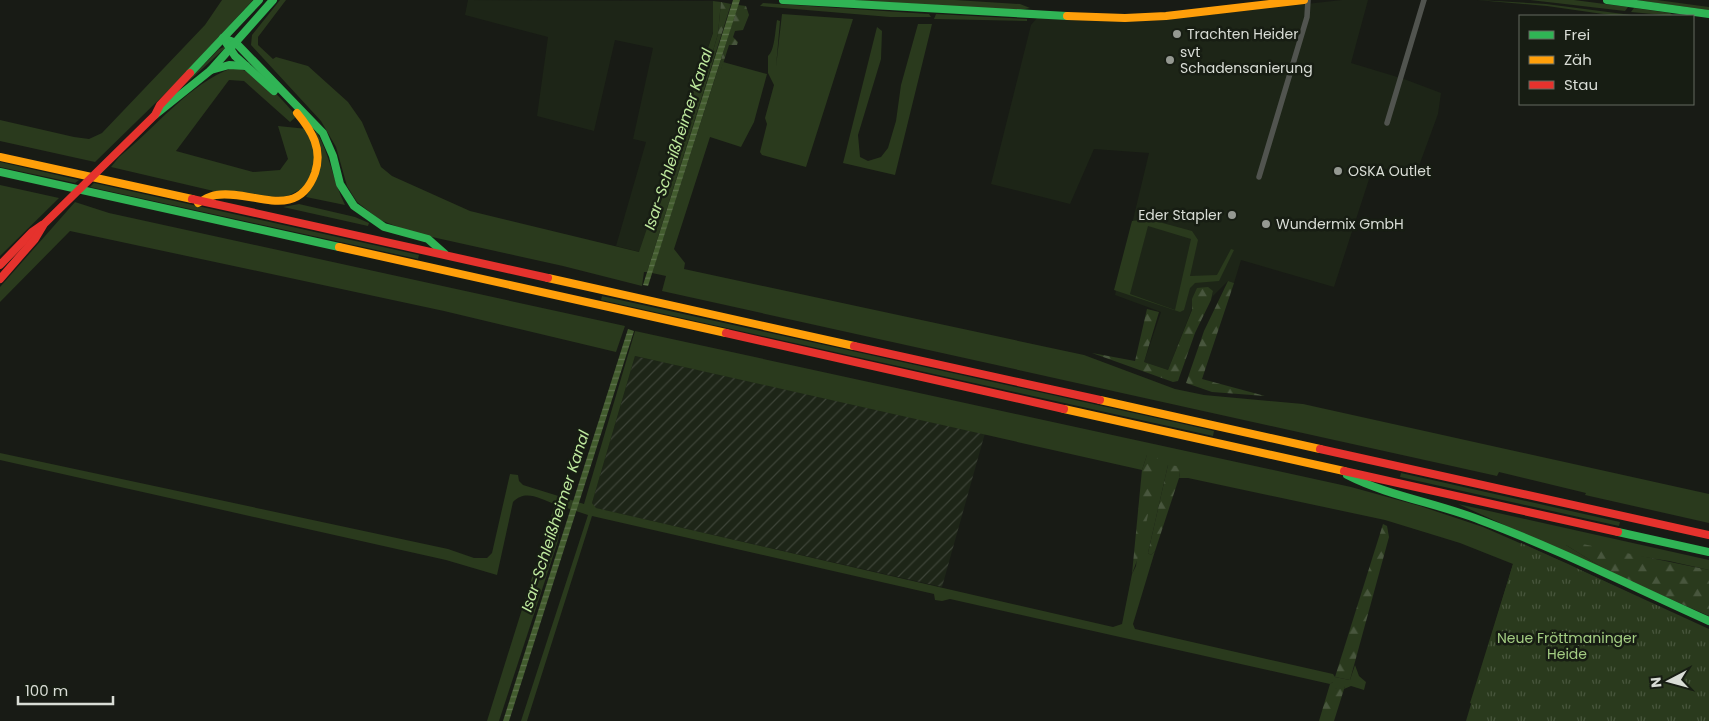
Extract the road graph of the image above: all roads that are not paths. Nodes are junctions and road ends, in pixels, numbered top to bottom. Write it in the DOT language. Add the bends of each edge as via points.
graph roads {
  1 [pos="259,0"];
  2 [pos="273,0"];
  3 [pos="784,0"];
  4 [pos="1306,0"];
  5 [pos="1424,0"];
  6 [pos="1609,0"];
  7 [pos="1709,14"];
  8 [pos="223,38"];
  9 [pos="236,43"];
  10 [pos="229,49"];
  11 [pos="247,66"];
  12 [pos="211,70"];
  13 [pos="155,115"];
  14 [pos="1387,122"];
  15 [pos="0,157"];
  16 [pos="0,172"];
  17 [pos="1259,177"];
  18 [pos="198,202"];
  19 [pos="44,224"];
  20 [pos="448,256"];
  21 [pos="0,265"];
  22 [pos="0,279"];
  23 [pos="1336,468"];
  24 [pos="1709,536"];
  25 [pos="1709,552"];
  26 [pos="1709,621"];
  1 -- 8 [label="main road"];
  2 -- 9 [label="main road"];
  3 -- 4 [label="main road" via="1125,18"];
  4 -- 17 [label="street" via="1307,17"];
  5 -- 14 [label="street"];
  6 -- 7 [label="main road"];
  8 -- 9 [label="main road"];
  8 -- 10 [label="main road"];
  8 -- 13 [label="main road" via="160,104"];
  9 -- 10 [label="main road"];
  9 -- 20 [label="main road" via="323,133 340,184 354,206 384,227 428,239"];
  10 -- 11 [label="main road"];
  10 -- 12 [label="main road"];
  11 -- 12 [label="main road" via="229,65"];
  11 -- 18 [label="main road" via="313,132 318,145 316,173 305,190 283,201 265,202 218,195"];
  12 -- 13 [label="main road"];
  13 -- 19 [label="main road"];
  15 -- 18 [label="main road"];
  16 -- 23 [label="main road"];
  18 -- 20 [label="main road"];
  19 -- 21 [label="main road"];
  19 -- 22 [label="main road"];
  20 -- 24 [label="main road"];
  23 -- 25 [label="main road"];
  23 -- 26 [label="main road" via="1363,483 1450,508 1507,530"];
}
